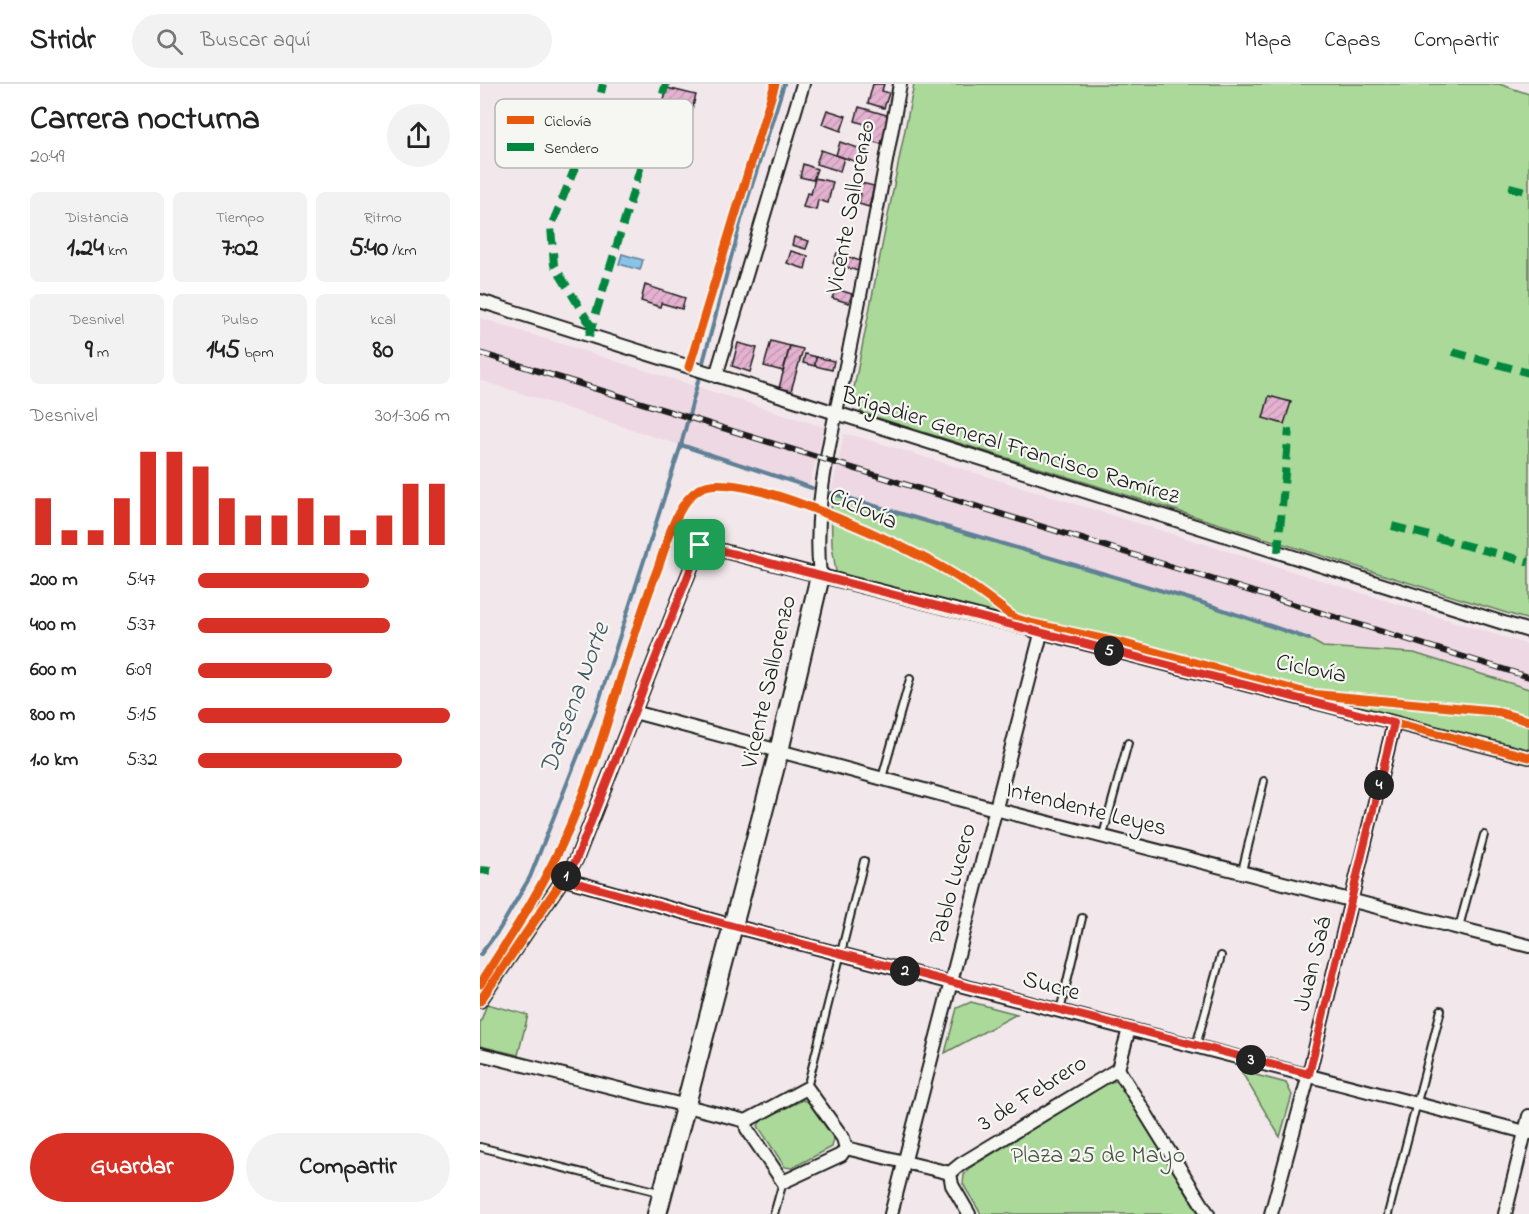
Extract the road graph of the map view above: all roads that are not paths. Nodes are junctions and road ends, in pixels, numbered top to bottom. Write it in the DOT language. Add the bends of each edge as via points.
graph roads {
  1 [pos="803,84"];
  2 [pos="900,84"];
  3 [pos="480,301"];
  4 [pos="716,376"];
  5 [pos="836,415"];
  6 [pos="820,576"];
  7 [pos="1529,630"];
  8 [pos="1041,634"];
  9 [pos="910,679"];
  10 [pos="634,712"];
  11 [pos="1394,723"];
  12 [pos="1128,743"];
  13 [pos="779,751"];
  14 [pos="1529,757"];
  15 [pos="882,778"];
  16 [pos="1264,781"];
  17 [pos="995,809"];
  18 [pos="1103,835"];
  19 [pos="1484,835"];
  20 [pos="864,861"];
  21 [pos="1242,871"];
  22 [pos="564,879"];
  23 [pos="1351,900"];
  24 [pos="1082,918"];
  25 [pos="733,926"];
  26 [pos="1459,927"];
  27 [pos="1529,946"];
  28 [pos="839,954"];
  29 [pos="1221,956"];
  30 [pos="950,982"];
  31 [pos="480,1002"];
  32 [pos="1441,1010"];
  33 [pos="1060,1011"];
  34 [pos="1129,1029"];
  35 [pos="1196,1046"];
  36 [pos="480,1054"];
  37 [pos="1118,1069"];
  38 [pos="1309,1074"];
  39 [pos="807,1088"];
  40 [pos="1417,1103"];
  41 [pos="687,1105"];
  42 [pos="1529,1116"];
  43 [pos="746,1120"];
  44 [pos="1527,1132"];
  45 [pos="480,1147"];
  46 [pos="846,1148"];
  47 [pos="903,1162"];
  48 [pos="950,1173"];
  49 [pos="783,1182"];
  50 [pos="663,1193"];
  51 [pos="657,1214"];
  52 [pos="774,1214"];
  53 [pos="891,1214"];
  54 [pos="969,1214"];
  55 [pos="1208,1214"];
  56 [pos="1271,1214"];
  57 [pos="1388,1214"];
  58 [pos="1505,1214"];
  1 -- 4 [label="street"];
  2 -- 5 [label="street, Vicente Sallorenzo"];
  3 -- 4 [label="street, Brigadier General Francisco Ramírez"];
  4 -- 5 [label="street, Brigadier General Francisco Ramírez"];
  5 -- 6 [label="street, Vicente Sallorenzo" via="818,511 816,545"];
  5 -- 7 [label="street, Brigadier General Francisco Ramírez"];
  6 -- 8 [label="street"];
  6 -- 10 [label="street" via="700,545"];
  6 -- 13 [label="street, Vicente Sallorenzo"];
  8 -- 11 [label="street"];
  8 -- 17 [label="street, Pablo Lucero"];
  9 -- 15 [label="lane"];
  10 -- 13 [label="street, Intendente Leyes"];
  10 -- 22 [label="street" via="576,860"];
  11 -- 14 [label="street"];
  11 -- 23 [label="street, Juan Saá"];
  12 -- 18 [label="lane"];
  13 -- 15 [label="street, Intendente Leyes"];
  13 -- 25 [label="street, Vicente Sallorenzo"];
  15 -- 17 [label="street, Intendente Leyes"];
  16 -- 21 [label="lane"];
  17 -- 18 [label="street, Intendente Leyes"];
  17 -- 30 [label="street, Pablo Lucero"];
  18 -- 21 [label="street, Intendente Leyes"];
  19 -- 26 [label="lane"];
  20 -- 28 [label="lane"];
  21 -- 23 [label="street, Intendente Leyes"];
  22 -- 25 [label="street, Sucre"];
  22 -- 31 [label="street"];
  23 -- 26 [label="street, Intendente Leyes"];
  23 -- 38 [label="street, Juan Saá"];
  24 -- 33 [label="lane"];
  25 -- 28 [label="street, Sucre"];
  25 -- 41 [label="street, Vicente Sallorenzo"];
  26 -- 27 [label="street, Intendente Leyes"];
  28 -- 30 [label="street, Sucre"];
  28 -- 39 [label="lane"];
  29 -- 35 [label="lane"];
  30 -- 33 [label="street, Sucre"];
  30 -- 47 [label="street, Pablo Lucero"];
  32 -- 40 [label="lane"];
  33 -- 34 [label="street, Sucre"];
  34 -- 35 [label="street, Sucre"];
  34 -- 37 [label="street"];
  35 -- 38 [label="street, Sucre"];
  36 -- 41 [label="street"];
  37 -- 48 [label="street, 3 de Febrero"];
  37 -- 55 [label="street, 3 de Febrero"];
  38 -- 40 [label="street, Sucre"];
  38 -- 56 [label="street, Juan Saá"];
  39 -- 43 [label="street"];
  39 -- 46 [label="street"];
  40 -- 44 [label="street, Sucre"];
  40 -- 57 [label="lane"];
  41 -- 43 [label="street"];
  41 -- 50 [label="street, Vicente Sallorenzo"];
  42 -- 44 [label="street"];
  43 -- 49 [label="street" via="747,1129"];
  44 -- 58 [label="street"];
  45 -- 50 [label="lane"];
  46 -- 47 [label="street"];
  46 -- 49 [label="street" via="841,1155"];
  47 -- 48 [label="street"];
  47 -- 53 [label="street, Pablo Lucero"];
  48 -- 54 [label="street" via="952,1185"];
  49 -- 52 [label="lane"];
  50 -- 51 [label="street, Vicente Sallorenzo"];
}
